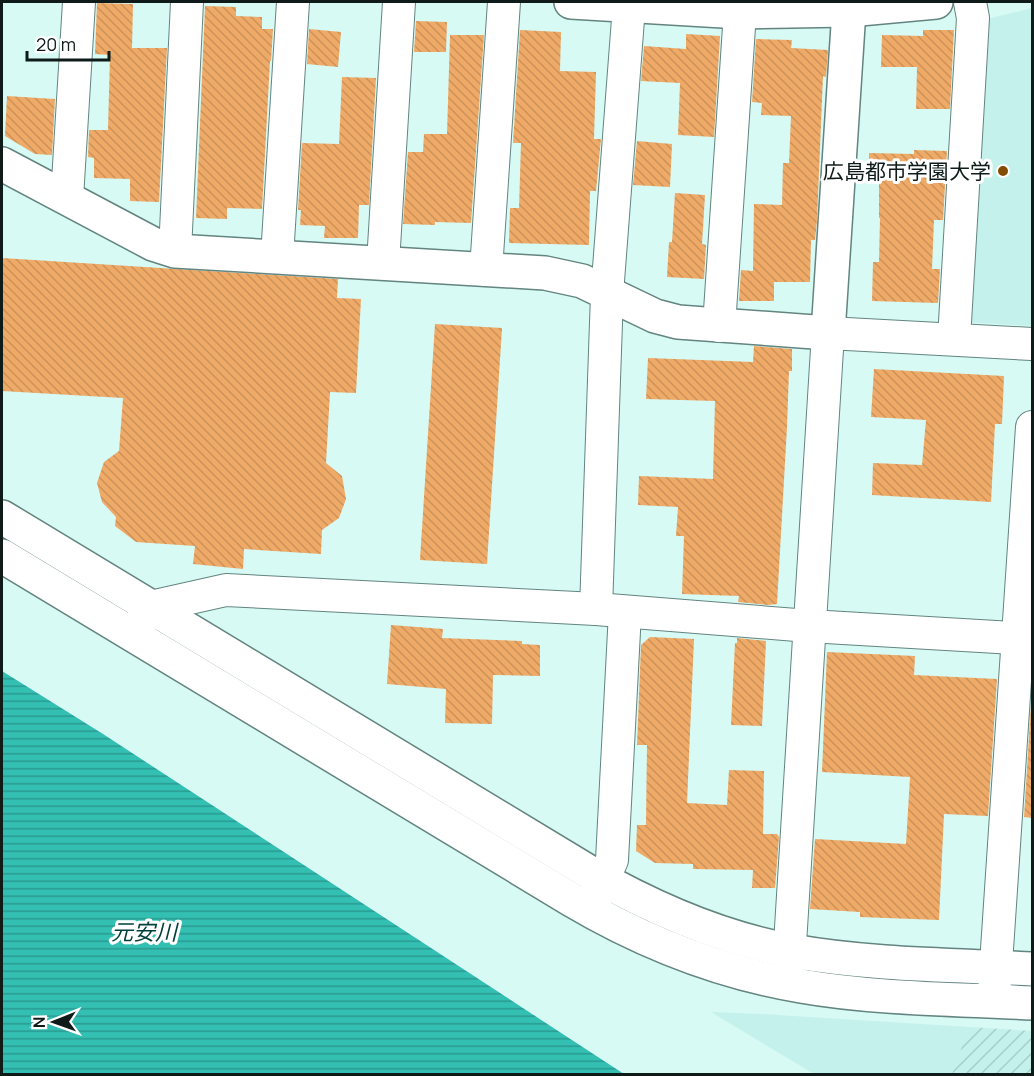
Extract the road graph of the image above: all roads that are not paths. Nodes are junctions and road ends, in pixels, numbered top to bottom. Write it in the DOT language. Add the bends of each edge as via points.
graph roads {
  1 [pos="79,2"];
  2 [pos="187,2"];
  3 [pos="293,2"];
  4 [pos="399,2"];
  5 [pos="504,2"];
  6 [pos="571,2"];
  7 [pos="936,2"];
  8 [pos="970,2"];
  9 [pos="629,6"];
  10 [pos="849,10"];
  11 [pos="740,12"];
  12 [pos="2,164"];
  13 [pos="67,198"];
  14 [pos="175,251"];
  15 [pos="277,257"];
  16 [pos="382,263"];
  17 [pos="486,270"];
  18 [pos="607,294"];
  19 [pos="719,326"];
  20 [pos="828,333"];
  21 [pos="954,339"];
  22 [pos="1032,344"];
  23 [pos="1032,427"];
  24 [pos="2,517"];
  25 [pos="2,556"];
  26 [pos="150,607"];
  27 [pos="611,610"];
  28 [pos="809,626"];
  29 [pos="133,635"];
  30 [pos="1025,639"];
  31 [pos="603,880"];
  32 [pos="590,911"];
  33 [pos="790,950"];
  34 [pos="995,967"];
  35 [pos="1032,969"];
  36 [pos="788,983"];
  37 [pos="993,1001"];
  38 [pos="1032,1003"];
  1 -- 13 [label="street"];
  2 -- 14 [label="street"];
  3 -- 15 [label="street"];
  4 -- 16 [label="street"];
  5 -- 17 [label="street"];
  6 -- 9 [label="street"];
  7 -- 10 [label="street"];
  8 -- 21 [label="street" via="973,18"];
  9 -- 11 [label="street"];
  9 -- 18 [label="street"];
  10 -- 11 [label="street"];
  10 -- 20 [label="street"];
  11 -- 19 [label="street"];
  12 -- 13 [label="street"];
  13 -- 14 [label="street" via="153,244"];
  14 -- 15 [label="street"];
  15 -- 16 [label="street"];
  16 -- 17 [label="street"];
  17 -- 18 [label="street" via="545,273 582,281"];
  18 -- 19 [label="street" via="655,316"];
  18 -- 27 [label="street"];
  19 -- 20 [label="street"];
  20 -- 21 [label="street"];
  20 -- 28 [label="street"];
  21 -- 22 [label="street"];
  23 -- 30 [label="street"];
  24 -- 26 [label="street"];
  25 -- 29 [label="street"];
  26 -- 27 [label="street" via="226,590"];
  26 -- 29 [label="street"];
  26 -- 31 [label="street"];
  27 -- 28 [label="street"];
  27 -- 31 [label="street" via="612,860"];
  28 -- 30 [label="street"];
  28 -- 33 [label="street"];
  29 -- 32 [label="street"];
  30 -- 34 [label="street"];
  31 -- 32 [label="street"];
  31 -- 33 [label="street" via="694,923"];
  32 -- 36 [label="street" via="682,954"];
  33 -- 34 [label="street" via="845,958"];
  33 -- 36 [label="street"];
  34 -- 35 [label="street"];
  34 -- 37 [label="street"];
  36 -- 37 [label="street" via="842,992"];
  37 -- 38 [label="street"];
}
